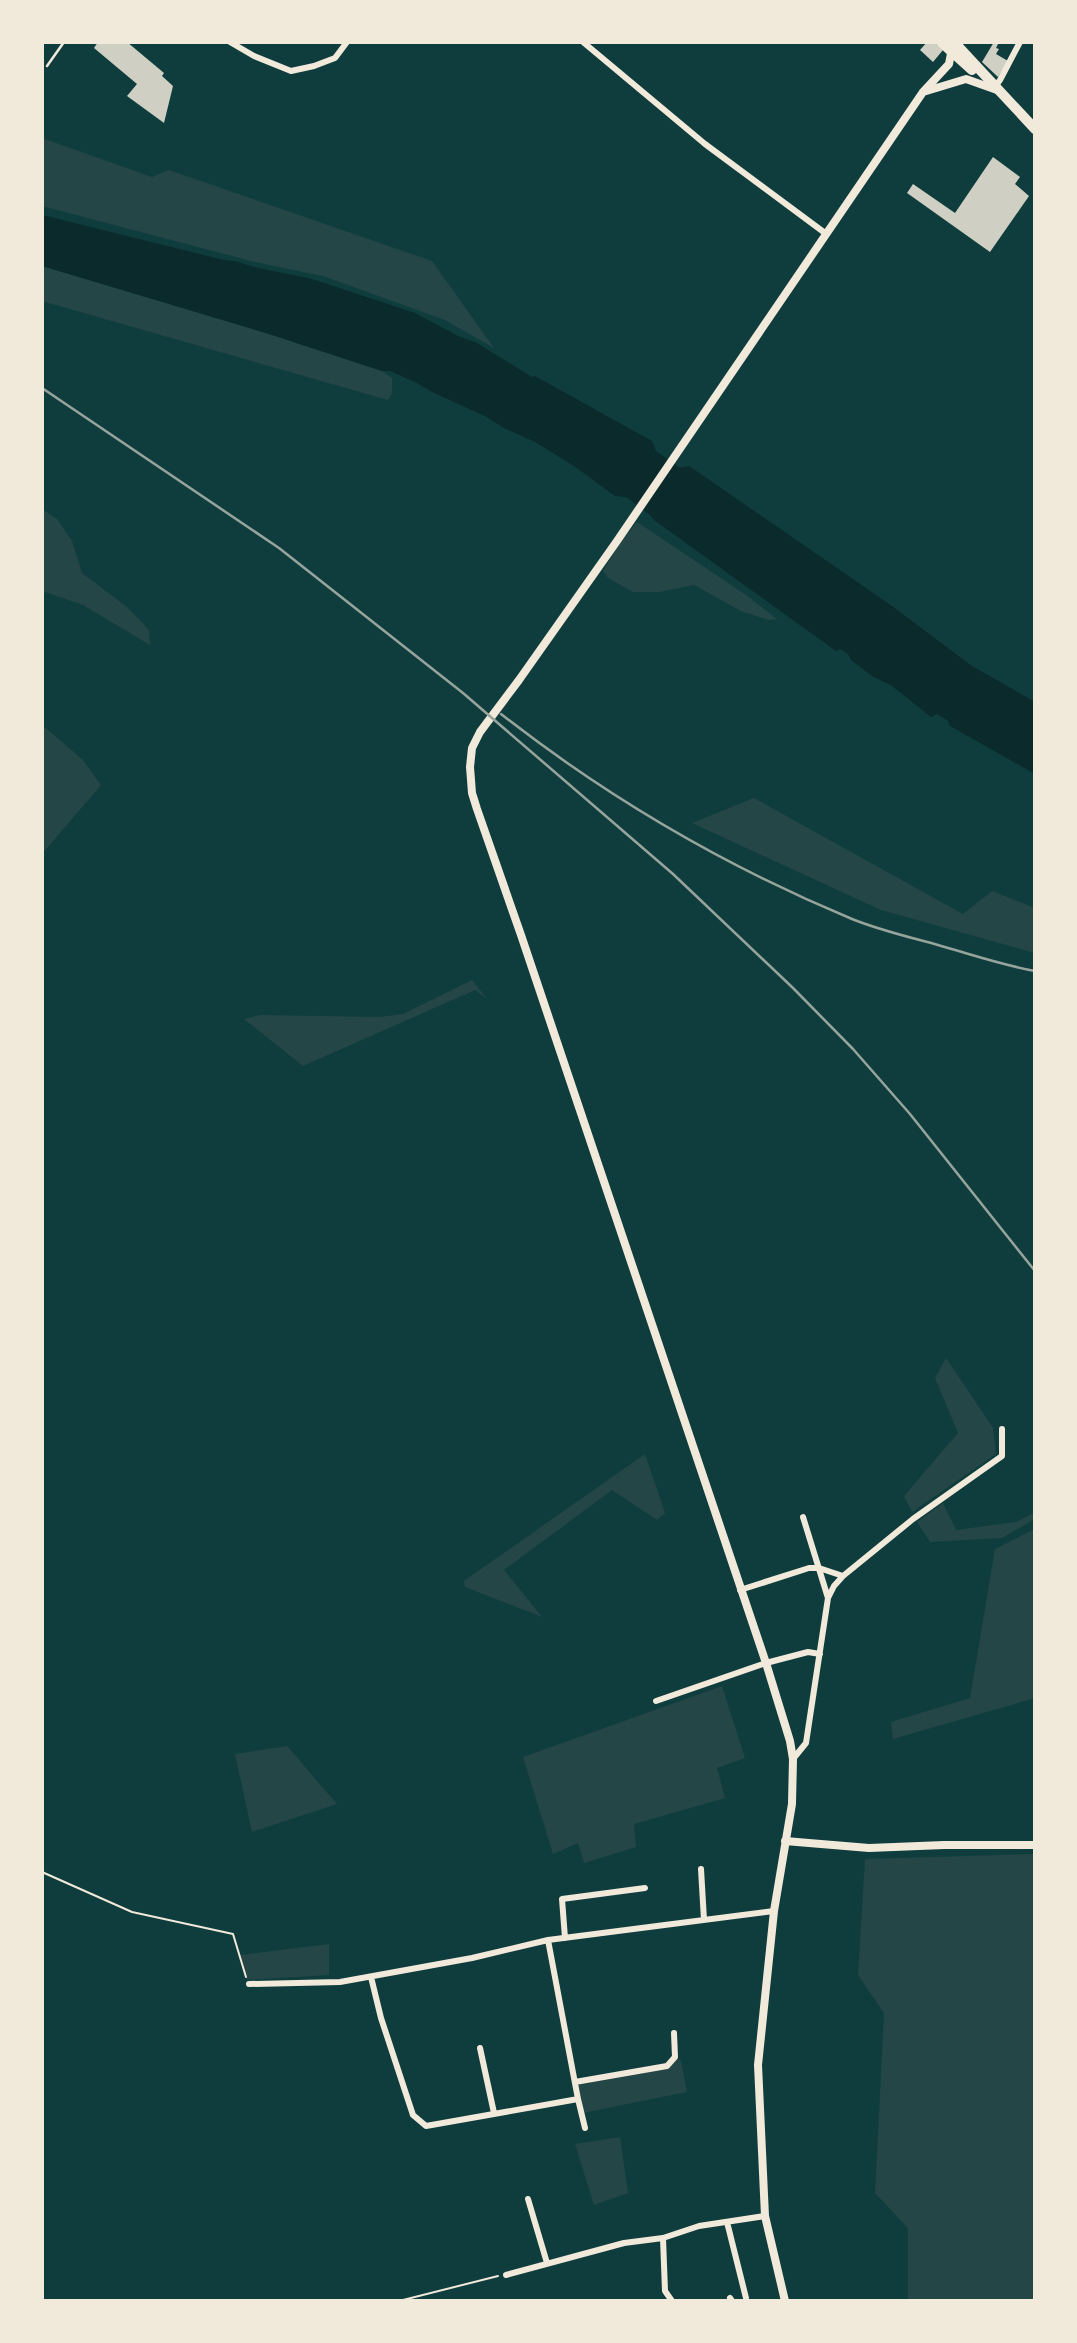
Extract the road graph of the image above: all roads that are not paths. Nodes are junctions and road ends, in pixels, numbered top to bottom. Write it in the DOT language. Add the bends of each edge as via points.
graph roads {
  1 [pos="64,42"];
  2 [pos="230,42"];
  3 [pos="347,42"];
  4 [pos="583,42"];
  5 [pos="941,42"];
  6 [pos="1020,42"];
  7 [pos="953,45"];
  8 [pos="47,66"];
  9 [pos="996,88"];
  10 [pos="923,92"];
  11 [pos="1035,129"];
  12 [pos="825,233"];
  13 [pos="1002,1429"];
  14 [pos="803,1517"];
  15 [pos="819,1568"];
  16 [pos="842,1576"];
  17 [pos="740,1590"];
  18 [pos="828,1598"];
  19 [pos="820,1654"];
  20 [pos="766,1663"];
  21 [pos="656,1702"];
  22 [pos="793,1759"];
  23 [pos="785,1841"];
  24 [pos="1035,1845"];
  25 [pos="701,1869"];
  26 [pos="645,1888"];
  27 [pos="774,1911"];
  28 [pos="704,1920"];
  29 [pos="565,1938"];
  30 [pos="548,1940"];
  31 [pos="371,1977"];
  32 [pos="248,1984"];
  33 [pos="674,2033"];
  34 [pos="480,2048"];
  35 [pos="575,2082"];
  36 [pos="578,2099"];
  37 [pos="494,2113"];
  38 [pos="585,2128"];
  39 [pos="528,2200"];
  40 [pos="765,2216"];
  41 [pos="727,2222"];
  42 [pos="663,2238"];
  43 [pos="547,2263"];
  44 [pos="506,2274"];
  45 [pos="746,2298"];
  46 [pos="672,2301"];
  47 [pos="785,2301"];
  1 -- 8 [label="lane"];
  2 -- 3 [label="street" via="291,71 335,58"];
  4 -- 12 [label="street" via="705,144"];
  5 -- 7 [label="highway"];
  6 -- 9 [label="street"];
  7 -- 9 [label="highway"];
  7 -- 10 [label="street" via="949,64"];
  9 -- 10 [label="street" via="966,79"];
  9 -- 11 [label="highway"];
  10 -- 12 [label="street"];
  12 -- 17 [label="street" via="472,748 472,793"];
  13 -- 16 [label="street" via="1002,1456"];
  14 -- 15 [label="street"];
  15 -- 16 [label="street"];
  15 -- 17 [label="street"];
  15 -- 18 [label="street"];
  16 -- 18 [label="street"];
  17 -- 20 [label="street"];
  18 -- 19 [label="street"];
  19 -- 20 [label="street" via="808,1652"];
  19 -- 22 [label="street" via="806,1743"];
  20 -- 21 [label="street"];
  20 -- 22 [label="street"];
  22 -- 23 [label="street"];
  23 -- 24 [label="street" via="869,1848"];
  23 -- 27 [label="street"];
  25 -- 28 [label="street"];
  26 -- 29 [label="street" via="562,1899"];
  27 -- 28 [label="street"];
  27 -- 40 [label="street" via="758,2065"];
  28 -- 29 [label="street"];
  29 -- 30 [label="street"];
  30 -- 31 [label="street"];
  30 -- 35 [label="street"];
  31 -- 32 [label="street"];
  31 -- 37 [label="street" via="412,2115 426,2126"];
  33 -- 35 [label="street" via="675,2057 667,2066"];
  34 -- 37 [label="street"];
  35 -- 36 [label="street"];
  36 -- 37 [label="street"];
  36 -- 38 [label="street"];
  39 -- 43 [label="street"];
  40 -- 41 [label="street"];
  40 -- 47 [label="street"];
  41 -- 42 [label="street"];
  41 -- 45 [label="street"];
  42 -- 43 [label="street"];
  42 -- 46 [label="street" via="665,2291"];
  43 -- 44 [label="street"];
}
